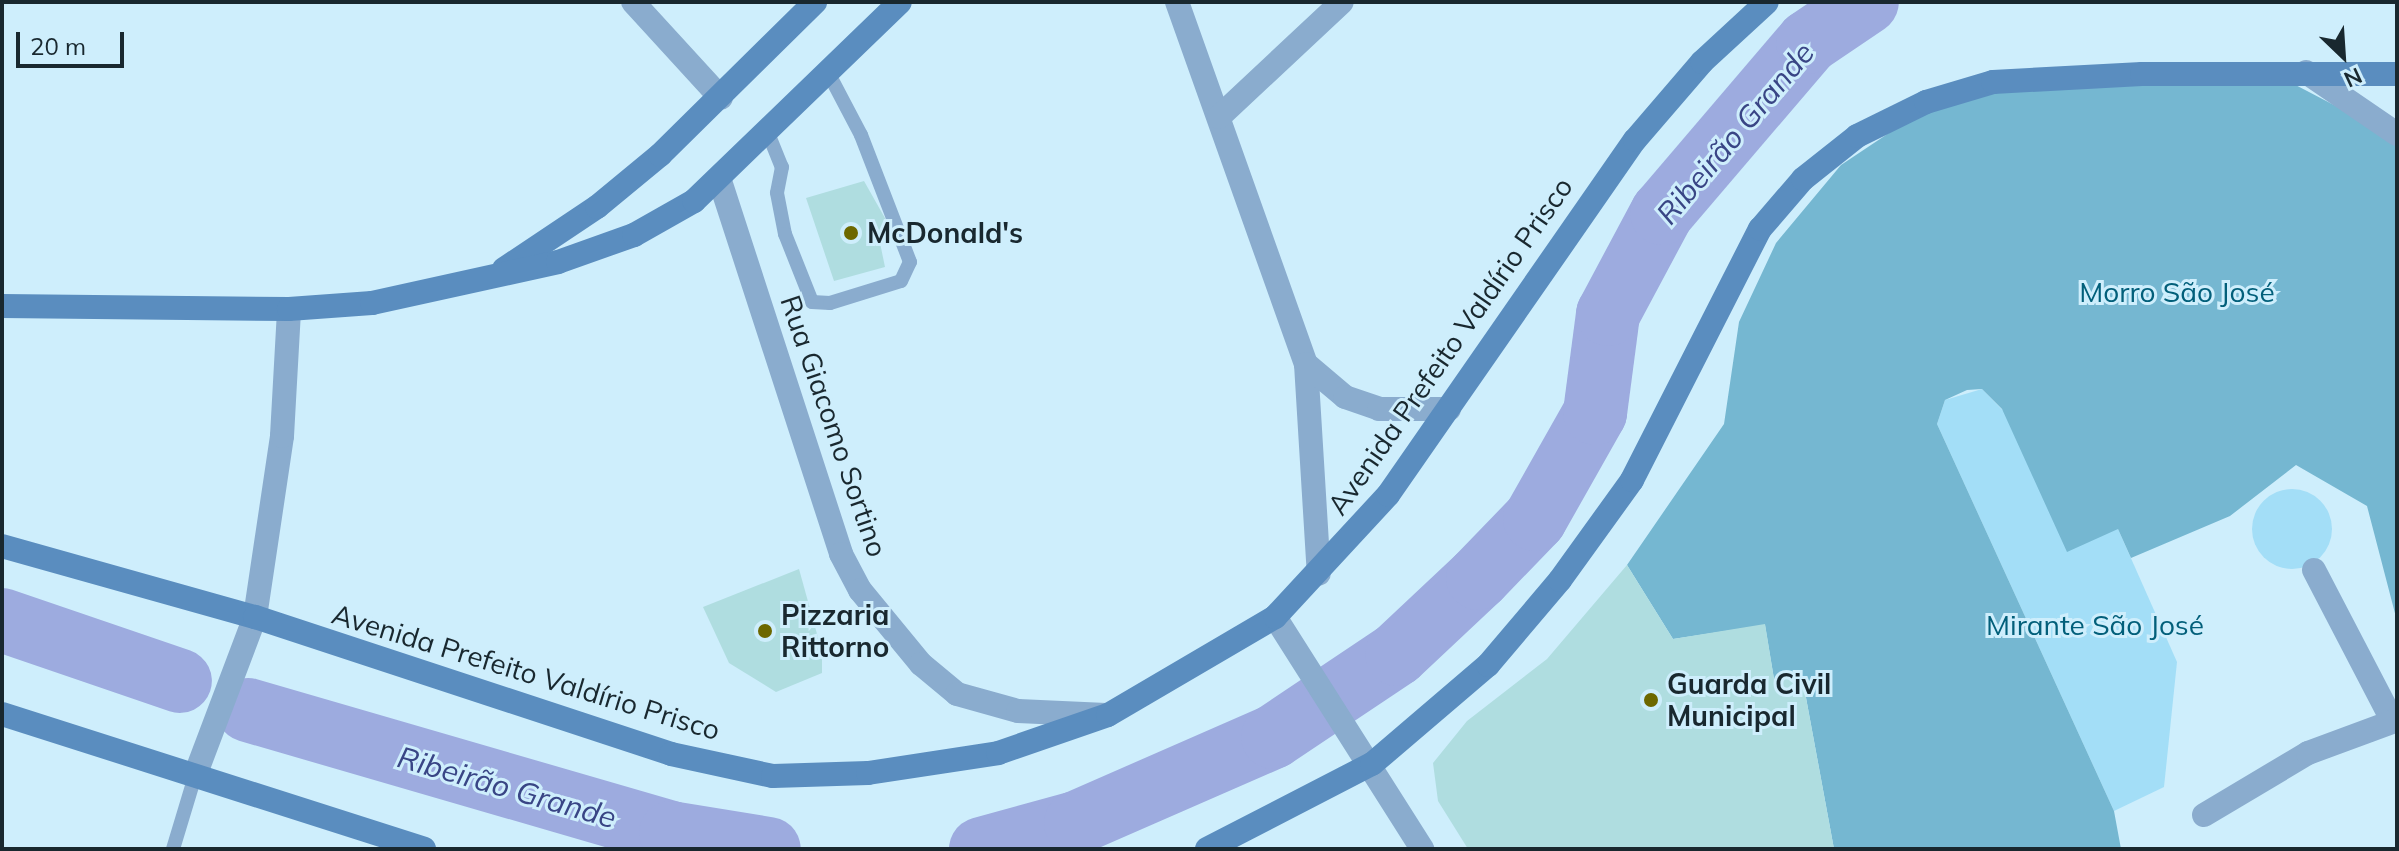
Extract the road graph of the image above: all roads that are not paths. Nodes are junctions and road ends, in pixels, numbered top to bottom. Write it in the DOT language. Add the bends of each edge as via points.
graph roads {
  1 [pos="633,2"];
  2 [pos="815,2"];
  3 [pos="900,2"];
  4 [pos="1177,2"];
  5 [pos="1342,2"];
  6 [pos="1767,2"];
  7 [pos="2306,72"];
  8 [pos="829,74"];
  9 [pos="2397,74"];
  10 [pos="721,98"];
  11 [pos="1219,117"];
  12 [pos="768,133"];
  13 [pos="2397,134"];
  14 [pos="720,181"];
  15 [pos="485,281"];
  16 [pos="2,306"];
  17 [pos="289,309"];
  18 [pos="1306,364"];
  19 [pos="1449,409"];
  20 [pos="2,546"];
  21 [pos="2314,570"];
  22 [pos="1319,574"];
  23 [pos="255,617"];
  24 [pos="1275,617"];
  25 [pos="2,714"];
  26 [pos="1108,715"];
  27 [pos="2394,720"];
  28 [pos="1372,764"];
  29 [pos="196,773"];
  30 [pos="2204,815"];
  31 [pos="173,849"];
  32 [pos="424,849"];
  33 [pos="1207,849"];
  34 [pos="1422,849"];
  1 -- 10 [label="street"];
  2 -- 10 [label="main road"];
  3 -- 8 [label="main road"];
  4 -- 11 [label="street"];
  5 -- 11 [label="street"];
  6 -- 19 [label="main road, Avenida Prefeito Valdírio Prisco" via="1702,62 1635,140"];
  7 -- 9 [label="main road"];
  7 -- 13 [label="street"];
  7 -- 28 [label="main road" via="1993,82 1926,102 1857,136 1803,179 1760,229 1632,480 1560,580 1488,665"];
  8 -- 12 [label="main road"];
  8 -- 12 [label="lane" via="861,135 910,262 901,281 830,303 812,302 785,234 777,193 782,167"];
  10 -- 15 [label="main road" via="597,207"];
  11 -- 18 [label="street"];
  12 -- 14 [label="main road"];
  14 -- 15 [label="main road" via="634,235"];
  14 -- 26 [label="street, Rua Giacomo Sortino" via="841,554 860,590 921,664 957,694 1018,711"];
  15 -- 17 [label="main road" via="372,303"];
  16 -- 17 [label="main road"];
  17 -- 23 [label="street" via="282,436"];
  18 -- 19 [label="street" via="1345,397 1379,409"];
  18 -- 22 [label="street"];
  19 -- 22 [label="main road, Avenida Prefeito Valdírio Prisco" via="1388,495"];
  20 -- 23 [label="main road, Avenida Prefeito Valdírio Prisco"];
  21 -- 27 [label="street"];
  22 -- 24 [label="main road, Avenida Prefeito Valdírio Prisco"];
  23 -- 26 [label="main road, Avenida Prefeito Valdírio Prisco" via="671,754 773,776 868,773 998,753"];
  23 -- 29 [label="street"];
  24 -- 26 [label="main road, Avenida Prefeito Valdírio Prisco"];
  24 -- 28 [label="street"];
  25 -- 29 [label="main road"];
  27 -- 30 [label="street" via="2308,753"];
  28 -- 33 [label="main road"];
  28 -- 34 [label="street"];
  29 -- 31 [label="lane"];
  29 -- 32 [label="main road"];
}
